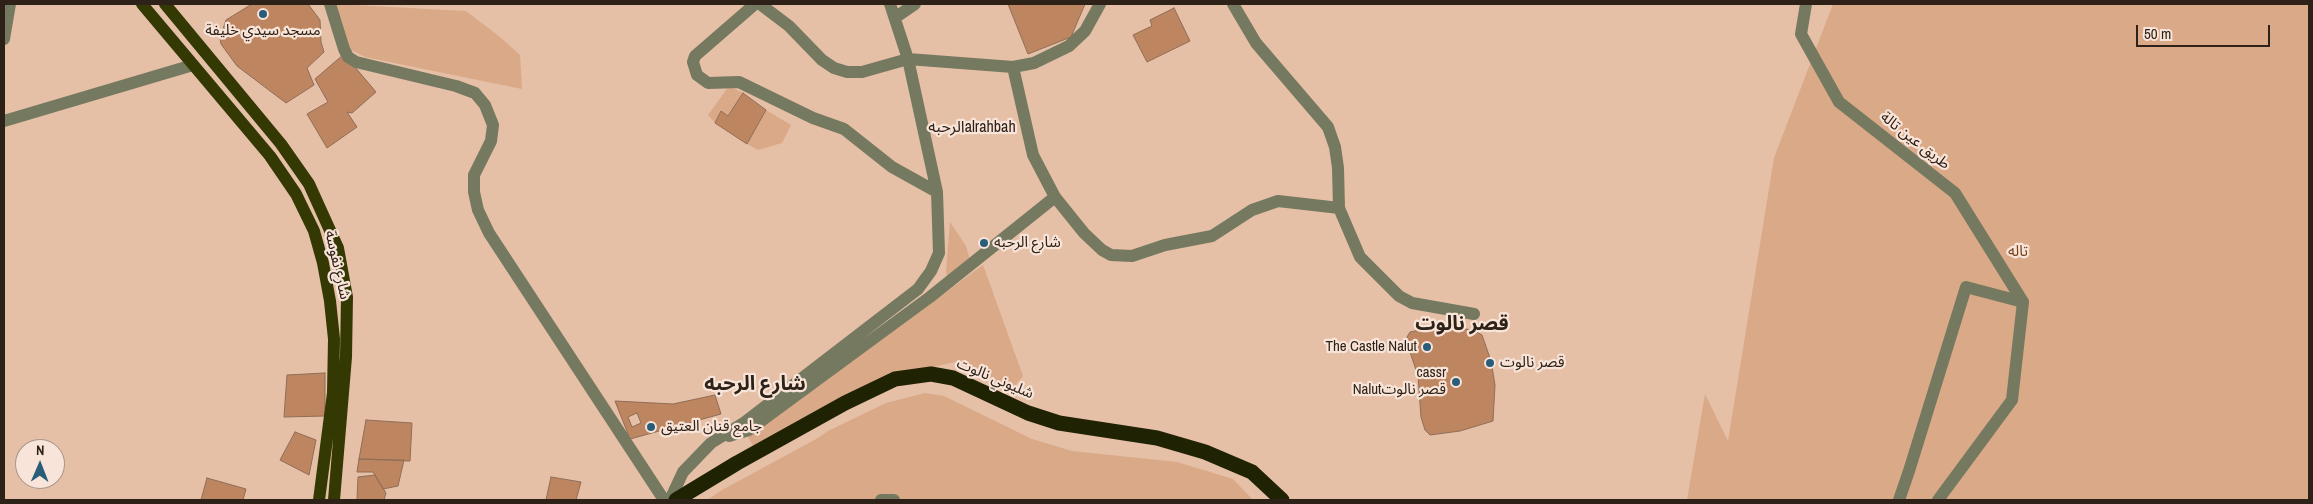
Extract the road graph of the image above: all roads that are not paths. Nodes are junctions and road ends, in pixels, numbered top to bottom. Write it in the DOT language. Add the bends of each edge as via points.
graph roads {
  1 [pos="10,4"];
  2 [pos="142,4"];
  3 [pos="165,4"];
  4 [pos="330,4"];
  5 [pos="755,4"];
  6 [pos="760,4"];
  7 [pos="890,4"];
  8 [pos="915,4"];
  9 [pos="1100,4"];
  10 [pos="1233,4"];
  11 [pos="1806,4"];
  12 [pos="896,17"];
  13 [pos="4,39"];
  14 [pos="908,59"];
  15 [pos="193,65"];
  16 [pos="1013,67"];
  17 [pos="4,121"];
  18 [pos="937,192"];
  19 [pos="1055,197"];
  20 [pos="1339,208"];
  21 [pos="2023,302"];
  22 [pos="1474,314"];
  23 [pos="721,436"];
  24 [pos="319,500"];
  25 [pos="334,500"];
  26 [pos="664,500"];
  27 [pos="670,500"];
  28 [pos="676,500"];
  29 [pos="881,500"];
  30 [pos="894,500"];
  31 [pos="1282,500"];
  32 [pos="1898,500"];
  33 [pos="1938,500"];
  1 -- 13 [label="street"];
  2 -- 15 [label="main road, شارع نفوسة"];
  3 -- 25 [label="main road, شارع نفوسة" via="281,144 309,184 338,248 347,297"];
  4 -- 26 [label="street" via="348,57 356,62 456,86 475,93 485,105 492,125 491,141 474,175 478,210 489,233"];
  5 -- 18 [label="street" via="695,56 693,62 697,75 708,82 739,82 813,118 844,128 892,167"];
  6 -- 14 [label="street" via="834,68 862,72"];
  7 -- 12 [label="street"];
  8 -- 12 [label="street"];
  9 -- 16 [label="street" via="1085,31 1069,46 1034,63"];
  10 -- 20 [label="street" via="1256,43 1328,127 1338,168"];
  11 -- 21 [label="street, طريق عين تالة" via="1801,34 1839,102 1955,193"];
  12 -- 14 [label="street"];
  14 -- 16 [label="street"];
  14 -- 18 [label="street"];
  15 -- 17 [label="street"];
  15 -- 24 [label="main road, شارع نفوسة" via="270,156 296,194 314,231 324,263 334,340 333,394"];
  16 -- 19 [label="street" via="1033,155"];
  18 -- 23 [label="street" via="939,253 918,289 745,422"];
  19 -- 20 [label="street" via="1070,218 1102,250 1122,256 1212,236 1252,210 1278,201"];
  19 -- 23 [label="street" via="930,297 750,430"];
  20 -- 22 [label="street" via="1360,257 1398,296 1412,302"];
  21 -- 32 [label="street" via="1966,287 1910,471"];
  21 -- 33 [label="street" via="2012,400"];
  23 -- 27 [label="street" via="683,472"];
  28 -- 31 [label="highway, شليوني نالوت" via="845,403 896,379 931,374 954,378 1028,413 1058,423 1157,438 1205,452 1252,472"];
  29 -- 30 [label="street"];
}
